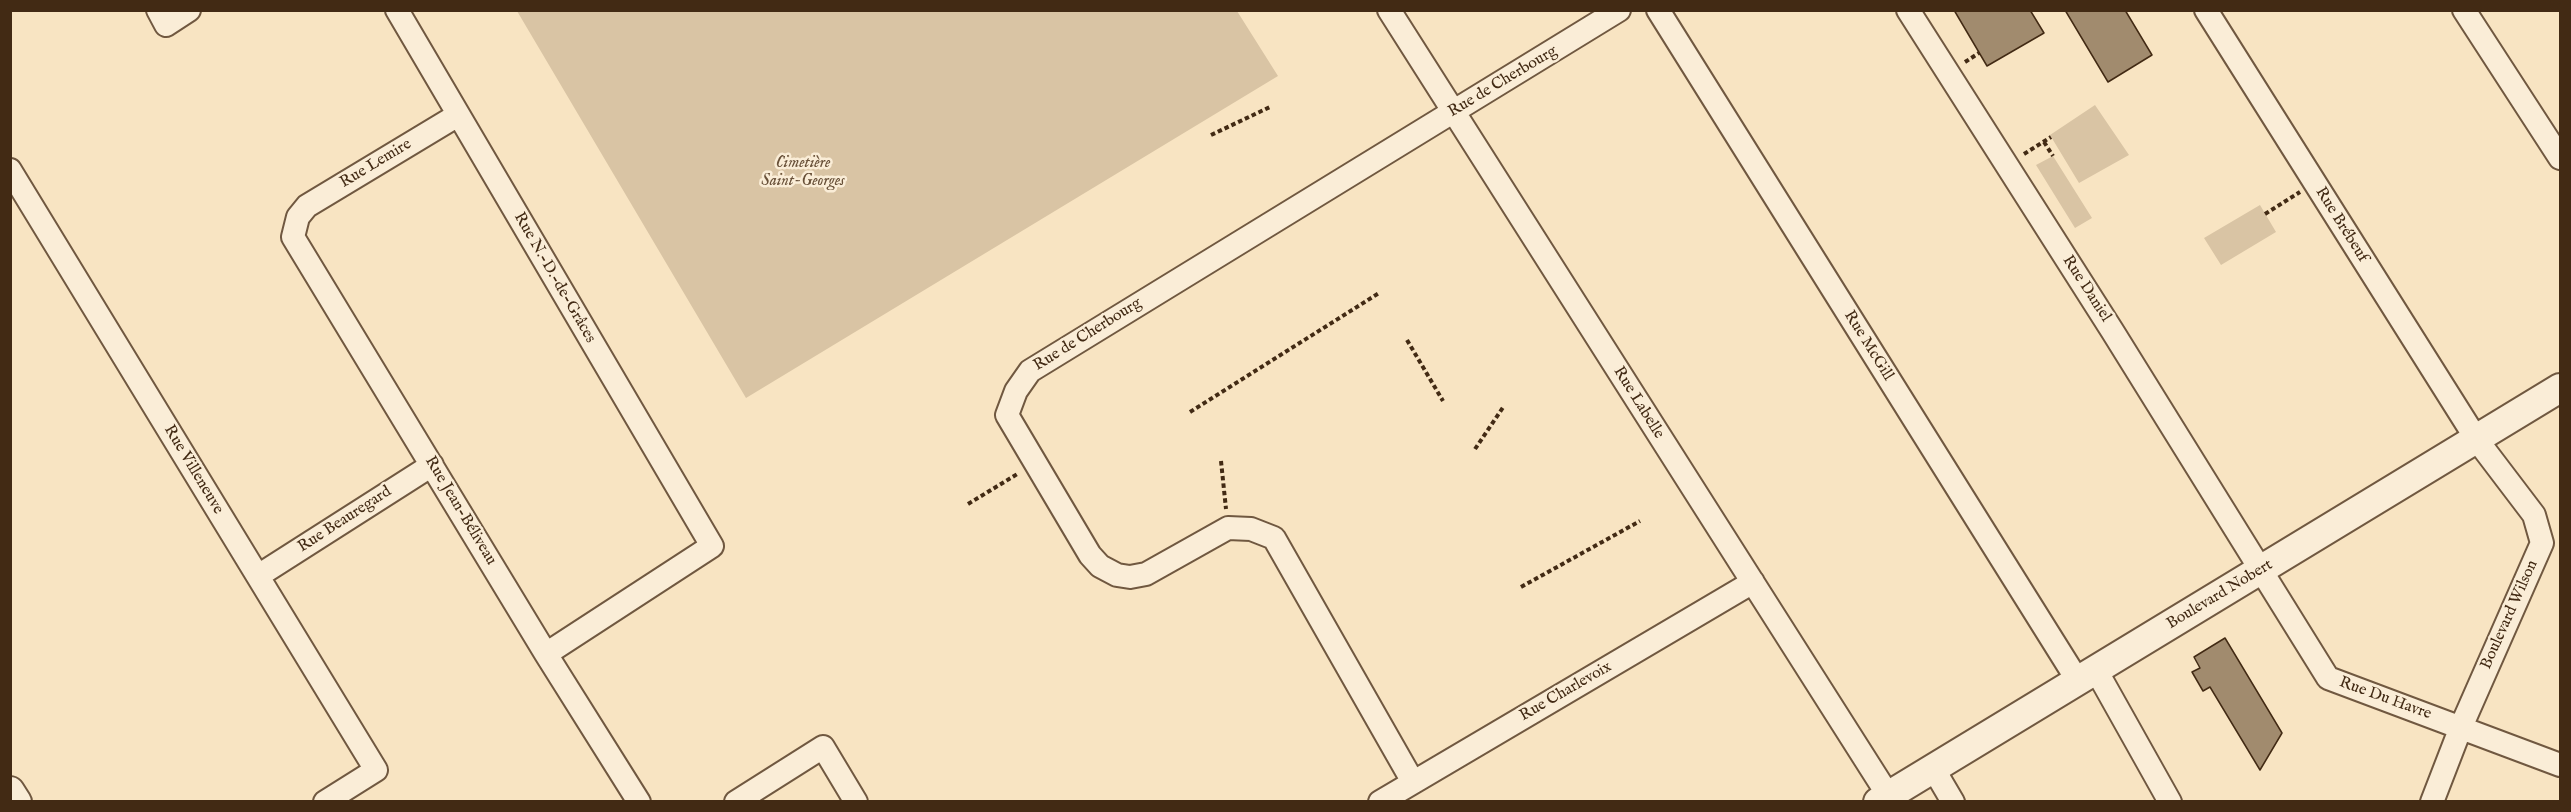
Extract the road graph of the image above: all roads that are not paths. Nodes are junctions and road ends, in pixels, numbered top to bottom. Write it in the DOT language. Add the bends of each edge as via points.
graph roads {
  1 [pos="189,10"];
  2 [pos="397,10"];
  3 [pos="1389,10"];
  4 [pos="1619,10"];
  5 [pos="1658,10"];
  6 [pos="1908,10"];
  7 [pos="2205,10"];
  8 [pos="2464,10"];
  9 [pos="162,18"];
  10 [pos="1453,112"];
  11 [pos="459,115"];
  12 [pos="2560,158"];
  13 [pos="10,170"];
  14 [pos="298,217"];
  15 [pos="2560,388"];
  16 [pos="2477,440"];
  17 [pos="432,465"];
  18 [pos="2261,570"];
  19 [pos="258,576"];
  20 [pos="1753,582"];
  21 [pos="546,654"];
  22 [pos="2086,676"];
  23 [pos="2461,727"];
  24 [pos="2560,765"];
  25 [pos="1933,768"];
  26 [pos="1413,782"];
  27 [pos="10,791"];
  28 [pos="1883,798"];
  29 [pos="17,801"];
  30 [pos="325,801"];
  31 [pos="639,801"];
  32 [pos="736,801"];
  33 [pos="856,801"];
  34 [pos="1380,801"];
  35 [pos="1953,801"];
  36 [pos="2170,801"];
  37 [pos="2432,801"];
  1 -- 9 [label="street"];
  2 -- 11 [label="street, Rue N.-D.-de-Grâces"];
  3 -- 10 [label="street, Rue Labelle"];
  4 -- 10 [label="street, Rue de Cherbourg"];
  5 -- 22 [label="street, Rue McGill"];
  6 -- 18 [label="street, Rue Daniel"];
  7 -- 16 [label="street, Rue Brébeuf"];
  8 -- 12 [label="street"];
  10 -- 20 [label="street, Rue Labelle"];
  10 -- 26 [label="street, Rue de Cherbourg" via="1030,371 1016,391 1007,416 1090,555 1117,575 1146,574 1228,528 1251,529 1274,538"];
  11 -- 14 [label="street, Rue Lemire" via="307,206"];
  11 -- 21 [label="street, Rue N.-D.-de-Grâces" via="712,546"];
  13 -- 19 [label="street, Rue Villeneuve"];
  14 -- 17 [label="street, Rue Jean-Béliveau" via="293,237"];
  15 -- 16 [label="street, Boulevard Nobert"];
  16 -- 18 [label="street, Boulevard Nobert"];
  16 -- 23 [label="street, Boulevard Wilson" via="2534,515 2542,543"];
  17 -- 19 [label="street, Rue Beauregard"];
  17 -- 21 [label="street, Rue Jean-Béliveau"];
  18 -- 22 [label="street, Boulevard Nobert"];
  18 -- 23 [label="street, Rue Du Havre" via="2328,678"];
  19 -- 30 [label="street, Rue Villeneuve" via="376,770"];
  20 -- 26 [label="street, Rue Charlevoix"];
  20 -- 28 [label="street, Rue Labelle"];
  21 -- 31 [label="street, Rue Jean-Béliveau"];
  22 -- 25 [label="street, Boulevard Nobert"];
  22 -- 36 [label="street, Rue McGill"];
  23 -- 24 [label="street, Rue Du Havre"];
  23 -- 37 [label="street, Boulevard Wilson"];
  25 -- 28 [label="street, Boulevard Nobert"];
  25 -- 35 [label="street"];
  26 -- 34 [label="street, Rue Charlevoix"];
  27 -- 29 [label="street"];
  32 -- 33 [label="street" via="824,747"];
}
